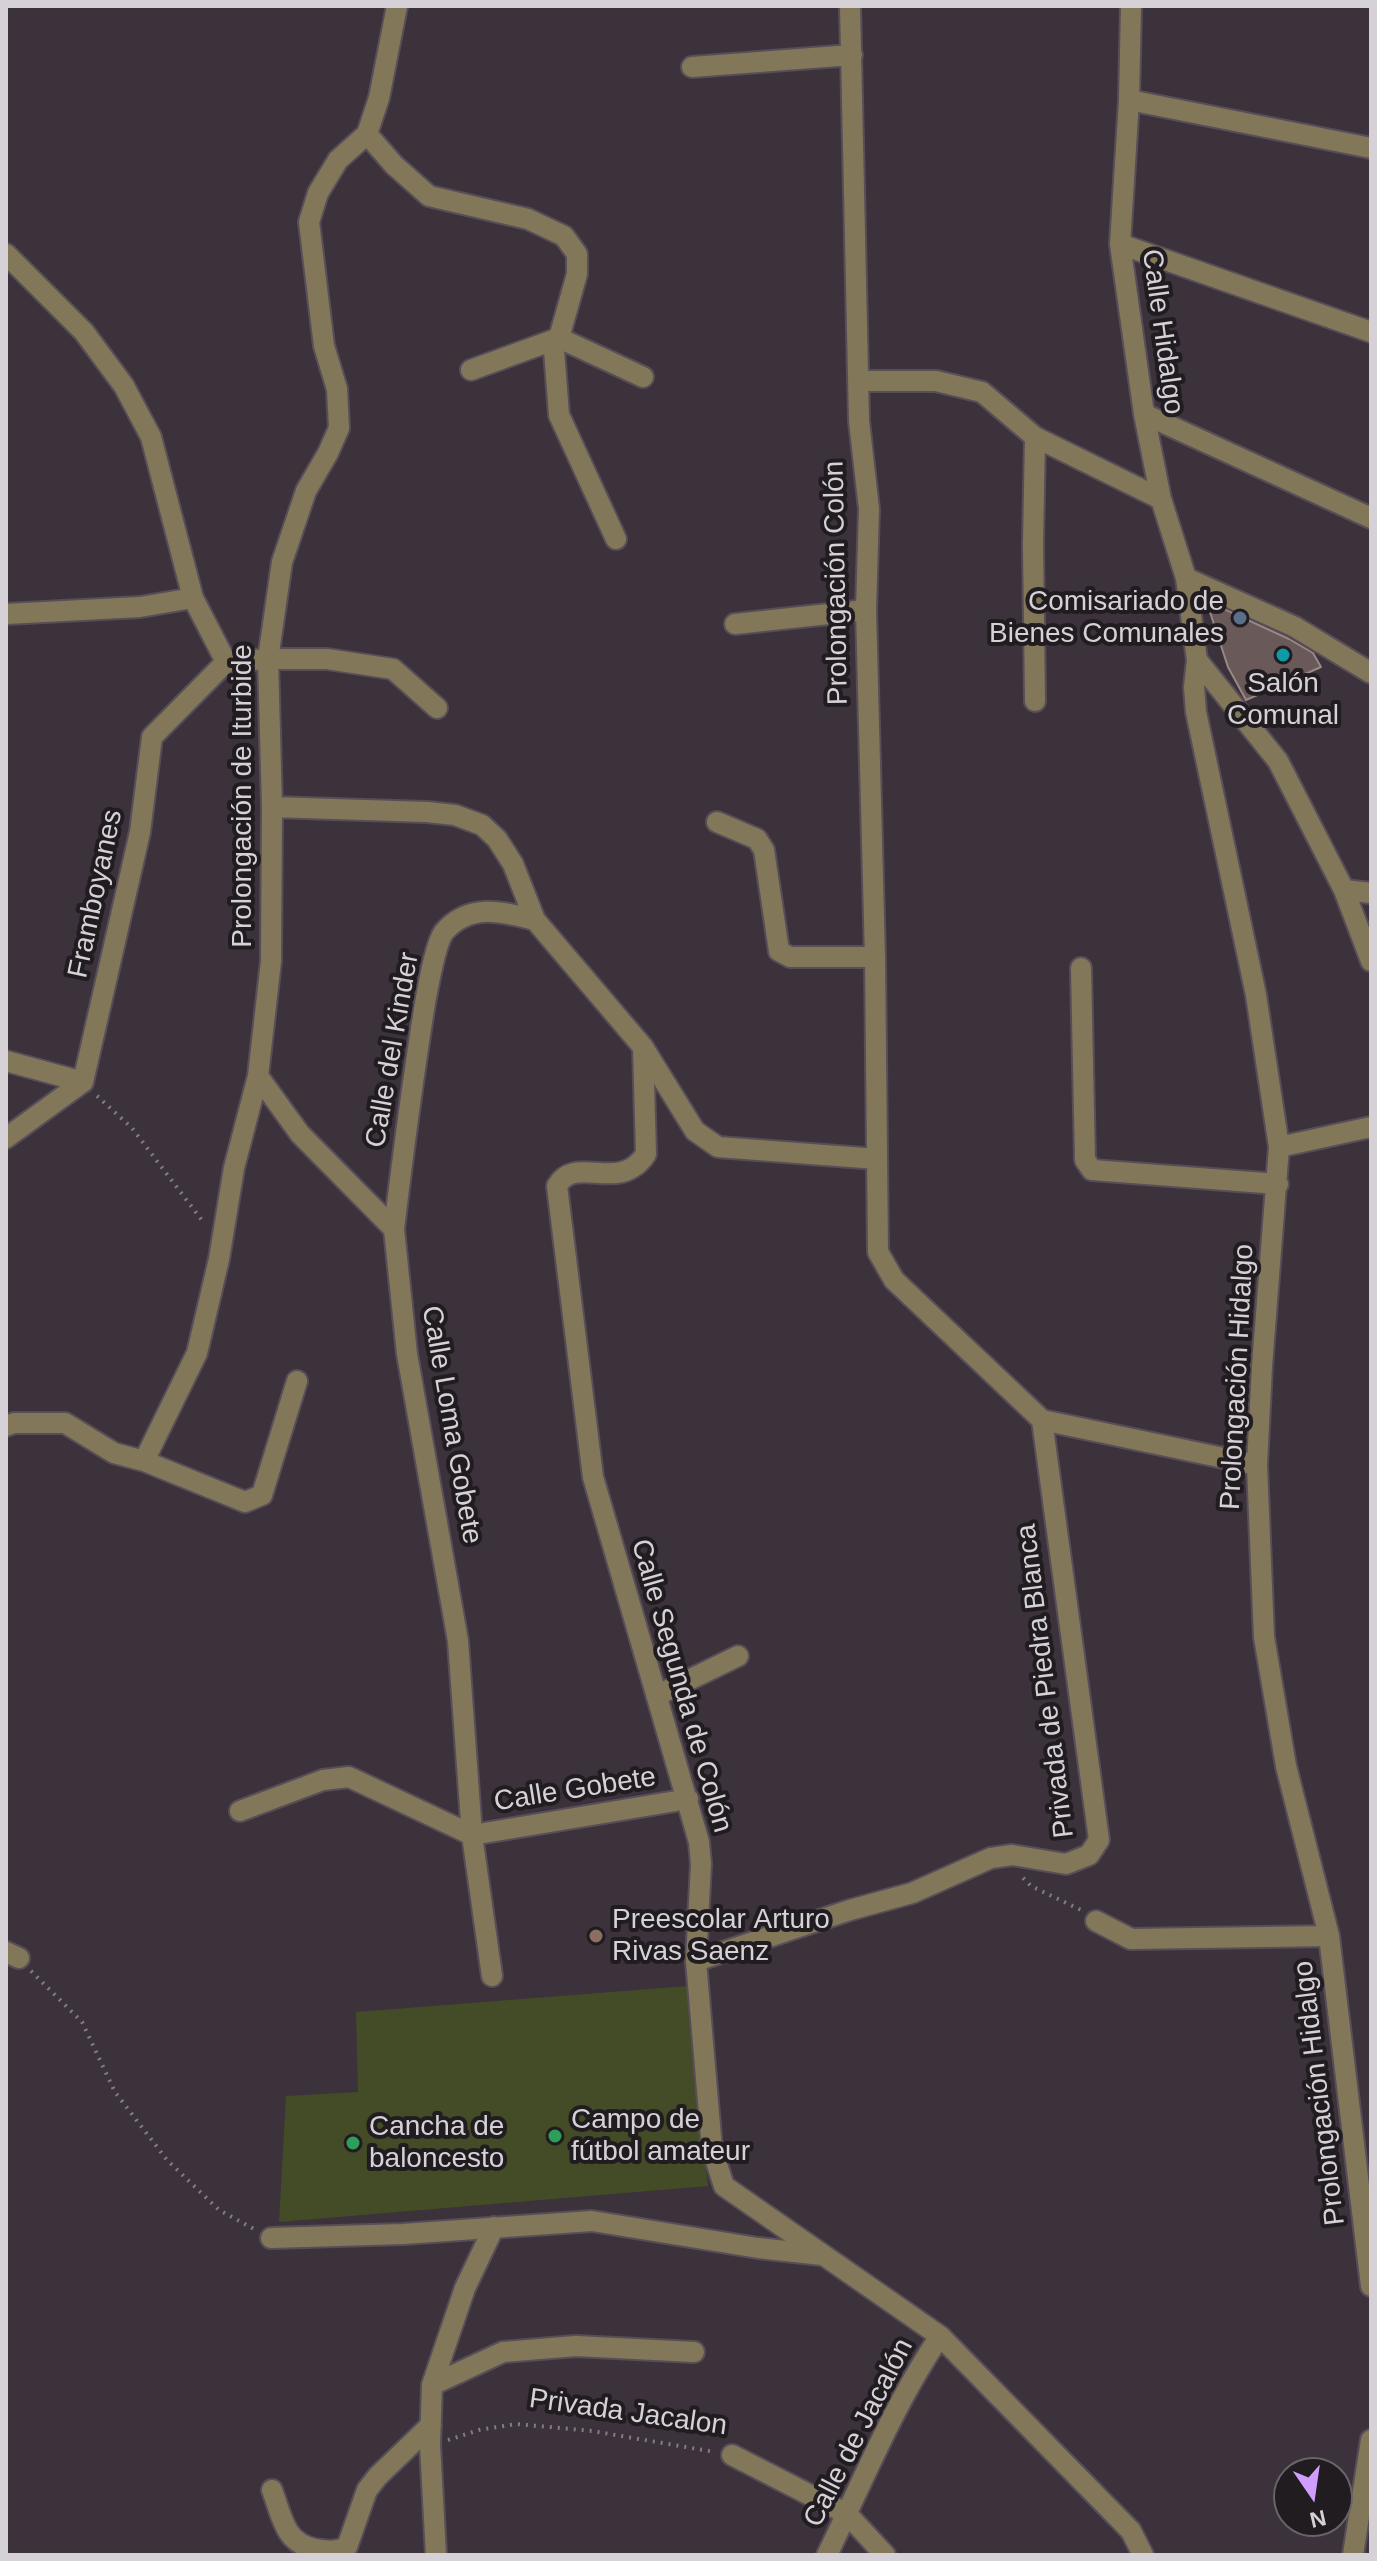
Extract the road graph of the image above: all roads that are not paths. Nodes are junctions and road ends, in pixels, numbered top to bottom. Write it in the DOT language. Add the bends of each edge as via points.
graph roads {
  1 [pos="397,6"];
  2 [pos="850,6"];
  3 [pos="1131,6"];
  4 [pos="852,55"];
  5 [pos="692,67"];
  6 [pos="1129,100"];
  7 [pos="367,134"];
  8 [pos="1371,148"];
  9 [pos="1120,244"];
  10 [pos="6,254"];
  11 [pos="1371,332"];
  12 [pos="559,338"];
  13 [pos="471,370"];
  14 [pos="643,377"];
  15 [pos="860,381"];
  16 [pos="1144,414"];
  17 [pos="1035,437"];
  18 [pos="1161,499"];
  19 [pos="1371,518"];
  20 [pos="616,539"];
  21 [pos="1186,578"];
  22 [pos="193,598"];
  23 [pos="866,610"];
  24 [pos="6,614"];
  25 [pos="735,624"];
  26 [pos="268,659"];
  27 [pos="1197,660"];
  28 [pos="226,662"];
  29 [pos="1371,673"];
  30 [pos="1035,701"];
  31 [pos="437,708"];
  32 [pos="272,807"];
  33 [pos="717,822"];
  34 [pos="1344,890"];
  35 [pos="1371,893"];
  36 [pos="535,920"];
  37 [pos="875,957"];
  38 [pos="1371,961"];
  39 [pos="1081,968"];
  40 [pos="643,1047"];
  41 [pos="6,1061"];
  42 [pos="258,1076"];
  43 [pos="83,1082"];
  44 [pos="1371,1127"];
  45 [pos="9,1129"];
  46 [pos="1279,1147"];
  47 [pos="877,1159"];
  48 [pos="1278,1184"];
  49 [pos="394,1229"];
  50 [pos="297,1381"];
  51 [pos="1042,1420"];
  52 [pos="6,1426"];
  53 [pos="144,1461"];
  54 [pos="1257,1465"];
  55 [pos="738,1656"];
  56 [pos="658,1695"];
  57 [pos="688,1799"];
  58 [pos="240,1811"];
  59 [pos="472,1835"];
  60 [pos="1096,1921"];
  61 [pos="1329,1936"];
  62 [pos="696,1961"];
  63 [pos="492,1976"];
  64 [pos="494,2227"];
  65 [pos="271,2238"];
  66 [pos="826,2255"];
  67 [pos="1371,2286"];
  68 [pos="940,2336"];
  69 [pos="694,2352"];
  70 [pos="432,2385"];
  71 [pos="431,2435"];
  72 [pos="1371,2440"];
  73 [pos="732,2455"];
  74 [pos="272,2490"];
  75 [pos="847,2514"];
  76 [pos="436,2555"];
  77 [pos="827,2555"];
  78 [pos="885,2555"];
  79 [pos="1143,2555"];
  80 [pos="1353,2555"];
  1 -- 7 [label="street, Prolongación de Iturbide"];
  2 -- 4 [label="street, Prolongación Colón"];
  3 -- 6 [label="street, Calle Hidalgo"];
  4 -- 5 [label="street"];
  4 -- 15 [label="street, Prolongación Colón"];
  6 -- 8 [label="street"];
  6 -- 9 [label="street, Calle Hidalgo"];
  7 -- 12 [label="street" via="429,196 528,219 564,236 577,254 577,274"];
  7 -- 26 [label="street, Prolongación de Iturbide" via="338,160 318,193 309,222 339,428 306,491 282,562"];
  9 -- 11 [label="street"];
  9 -- 16 [label="street, Calle Hidalgo"];
  10 -- 22 [label="street" via="84,332 124,386 151,437"];
  12 -- 13 [label="street"];
  12 -- 14 [label="street"];
  12 -- 20 [label="street" via="554,350 559,415"];
  15 -- 17 [label="street" via="936,381 982,392"];
  15 -- 23 [label="street, Prolongación Colón" via="869,509"];
  16 -- 18 [label="street, Calle Hidalgo"];
  16 -- 19 [label="street"];
  17 -- 18 [label="street"];
  17 -- 30 [label="street"];
  18 -- 21 [label="street, Calle Hidalgo"];
  21 -- 27 [label="street, Calle Hidalgo"];
  21 -- 29 [label="street" via="1295,627"];
  22 -- 24 [label="street" via="140,607"];
  22 -- 28 [label="street"];
  23 -- 25 [label="street"];
  23 -- 37 [label="street, Prolongación Colón"];
  26 -- 28 [label="street"];
  26 -- 31 [label="street" via="327,659 393,669"];
  26 -- 32 [label="street, Prolongación de Iturbide"];
  27 -- 34 [label="street" via="1278,761"];
  27 -- 46 [label="street, Prolongación Hidalgo" via="1196,712 1256,995"];
  28 -- 43 [label="street, Framboyanes" via="152,737 140,832"];
  32 -- 36 [label="street" via="427,812 482,825 513,864"];
  32 -- 42 [label="street, Prolongación de Iturbide" via="271,961"];
  33 -- 37 [label="street" via="757,839 764,850 779,951 790,957"];
  34 -- 35 [label="street"];
  34 -- 38 [label="street"];
  36 -- 40 [label="street"];
  36 -- 49 [label="street, Calle del Kinder" via="494,910 466,915 443,934 430,976 413,1077"];
  37 -- 47 [label="street, Prolongación Colón"];
  39 -- 48 [label="street" via="1085,1160 1092,1170"];
  40 -- 47 [label="street" via="695,1131 718,1147"];
  40 -- 56 [label="street, Calle Segunda de Colón" via="646,1154 638,1166 622,1174 573,1173 557,1186 593,1477"];
  41 -- 43 [label="street"];
  42 -- 49 [label="street" via="300,1134"];
  42 -- 53 [label="street, Prolongación de Iturbide" via="197,1353"];
  43 -- 45 [label="street"];
  44 -- 46 [label="street"];
  46 -- 48 [label="street, Prolongación Hidalgo"];
  47 -- 51 [label="street, Prolongación Colón" via="878,1252 894,1280"];
  48 -- 54 [label="street, Prolongación Hidalgo"];
  49 -- 59 [label="street, Calle Loma Gobete" via="407,1354 458,1641"];
  50 -- 53 [label="street" via="262,1495 245,1502"];
  51 -- 54 [label="street"];
  51 -- 62 [label="street, Privada de Piedra Blanca" via="1099,1840 1089,1855 1066,1864 1012,1855 991,1858 912,1893"];
  52 -- 53 [label="street" via="65,1423 114,1453"];
  54 -- 61 [label="street, Prolongación Hidalgo" via="1264,1637 1286,1766"];
  55 -- 56 [label="street"];
  56 -- 57 [label="street, Calle Segunda de Colón"];
  57 -- 59 [label="street, Calle Gobete"];
  57 -- 62 [label="street, Calle Segunda de Colón" via="701,1864"];
  58 -- 59 [label="street" via="323,1780 349,1777"];
  59 -- 63 [label="street, Calle Loma Gobete"];
  60 -- 61 [label="street" via="1131,1939"];
  61 -- 67 [label="street, Prolongación Hidalgo"];
  62 -- 66 [label="street, Calle Segunda de Colón" via="712,2149 724,2186"];
  64 -- 65 [label="street"];
  64 -- 66 [label="street" via="592,2221"];
  64 -- 70 [label="street" via="465,2288"];
  66 -- 68 [label="street, Calle Segunda de Colón"];
  68 -- 75 [label="street, Calle de Jacalón"];
  68 -- 79 [label="street, Calle Segunda de Colón" via="1131,2531"];
  69 -- 70 [label="street" via="576,2346 503,2352"];
  70 -- 71 [label="street"];
  71 -- 74 [label="street" via="378,2476 367,2490 347,2547 336,2552 300,2546 290,2537"];
  71 -- 76 [label="street"];
  72 -- 80 [label="street"];
  73 -- 75 [label="street, Privada Jacalon"];
  75 -- 77 [label="street, Calle de Jacalón"];
  75 -- 78 [label="street, Privada Jacalon"];
}
